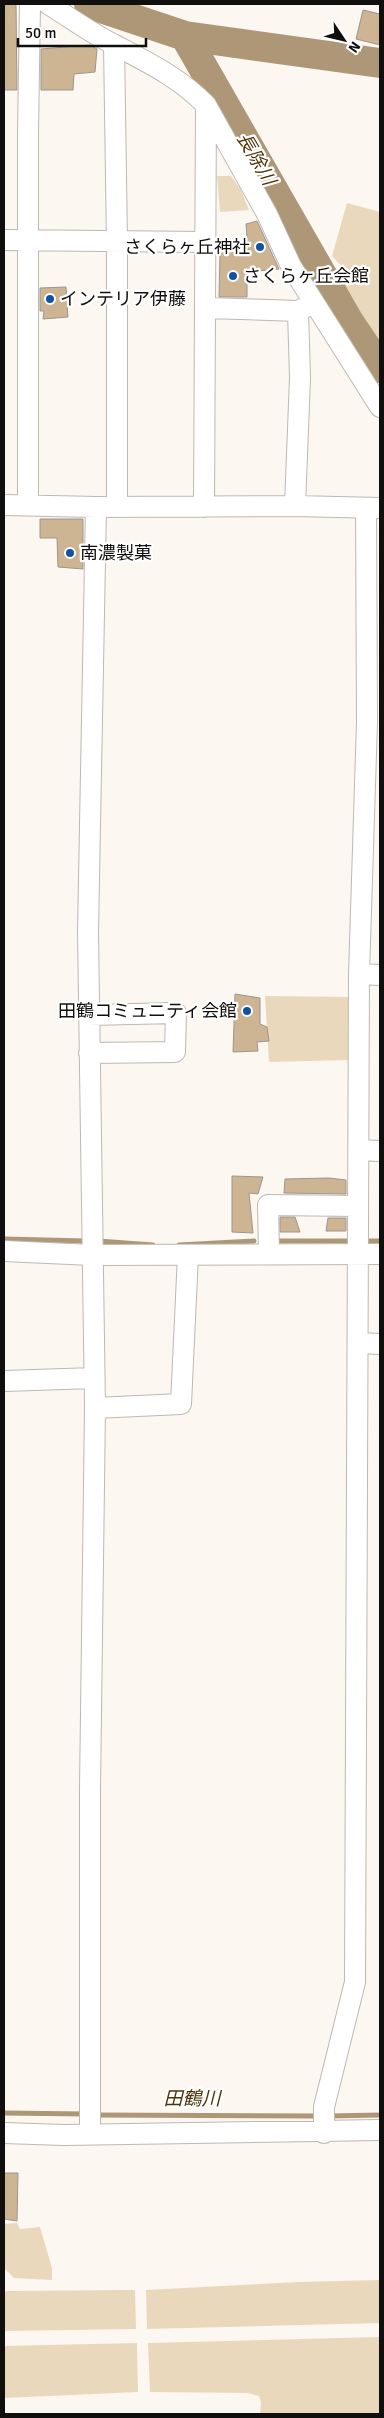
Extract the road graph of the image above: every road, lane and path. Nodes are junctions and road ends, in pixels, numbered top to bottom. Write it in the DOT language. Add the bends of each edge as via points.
graph roads {
  1 [pos="30,4"];
  2 [pos="48,4"];
  3 [pos="114,45"];
  4 [pos="206,106"];
  5 [pos="4,240"];
  6 [pos="28,241"];
  7 [pos="117,242"];
  8 [pos="204,242"];
  9 [pos="306,307"];
  10 [pos="207,308"];
  11 [pos="380,407"];
  12 [pos="4,505"];
  13 [pos="28,506"];
  14 [pos="117,506"];
  15 [pos="295,506"];
  16 [pos="96,508"];
  17 [pos="204,508"];
  18 [pos="373,508"];
  19 [pos="374,722"];
  20 [pos="359,974"];
  21 [pos="380,974"];
  22 [pos="89,1015"];
  23 [pos="89,1053"];
  24 [pos="359,1150"];
  25 [pos="380,1151"];
  26 [pos="358,1206"];
  27 [pos="4,1251"];
  28 [pos="269,1254"];
  29 [pos="358,1254"];
  30 [pos="380,1254"];
  31 [pos="92,1255"];
  32 [pos="188,1255"];
  33 [pos="358,1343"];
  34 [pos="380,1344"];
  35 [pos="94,1378"];
  36 [pos="4,1381"];
  37 [pos="95,1408"];
  38 [pos="324,2130"];
  39 [pos="380,2130"];
  40 [pos="90,2131"];
  41 [pos="4,2133"];
  1 -- 6 [label="street"];
  2 -- 3 [label="street"];
  3 -- 4 [label="street" via="161,68"];
  3 -- 7 [label="street"];
  4 -- 8 [label="street"];
  4 -- 9 [label="street" via="267,214"];
  5 -- 6 [label="street"];
  6 -- 7 [label="street"];
  6 -- 13 [label="street"];
  7 -- 8 [label="street"];
  7 -- 14 [label="street"];
  8 -- 10 [label="street"];
  9 -- 10 [label="street"];
  9 -- 11 [label="street"];
  9 -- 15 [label="street"];
  10 -- 17 [label="street"];
  12 -- 13 [label="street"];
  13 -- 16 [label="street"];
  14 -- 16 [label="street"];
  14 -- 17 [label="street"];
  15 -- 17 [label="street"];
  15 -- 18 [label="street"];
  16 -- 22 [label="street"];
  18 -- 19 [label="street"];
  19 -- 20 [label="street"];
  20 -- 21 [label="street"];
  20 -- 24 [label="street"];
  22 -- 23 [label="street"];
  22 -- 23 [label="street" via="176,1012 175,1052"];
  23 -- 31 [label="street"];
  24 -- 25 [label="street"];
  24 -- 26 [label="street"];
  26 -- 28 [label="street" via="268,1206"];
  26 -- 29 [label="street"];
  27 -- 31 [label="street"];
  28 -- 29 [label="street"];
  28 -- 32 [label="street"];
  29 -- 30 [label="street"];
  29 -- 33 [label="street"];
  31 -- 32 [label="street"];
  31 -- 35 [label="street"];
  32 -- 37 [label="street" via="181,1404"];
  33 -- 34 [label="street"];
  33 -- 38 [label="street" via="354,1982 324,2107"];
  35 -- 36 [label="street"];
  35 -- 37 [label="street"];
  37 -- 40 [label="street"];
  38 -- 39 [label="street"];
  38 -- 40 [label="street"];
  40 -- 41 [label="street"];
}
